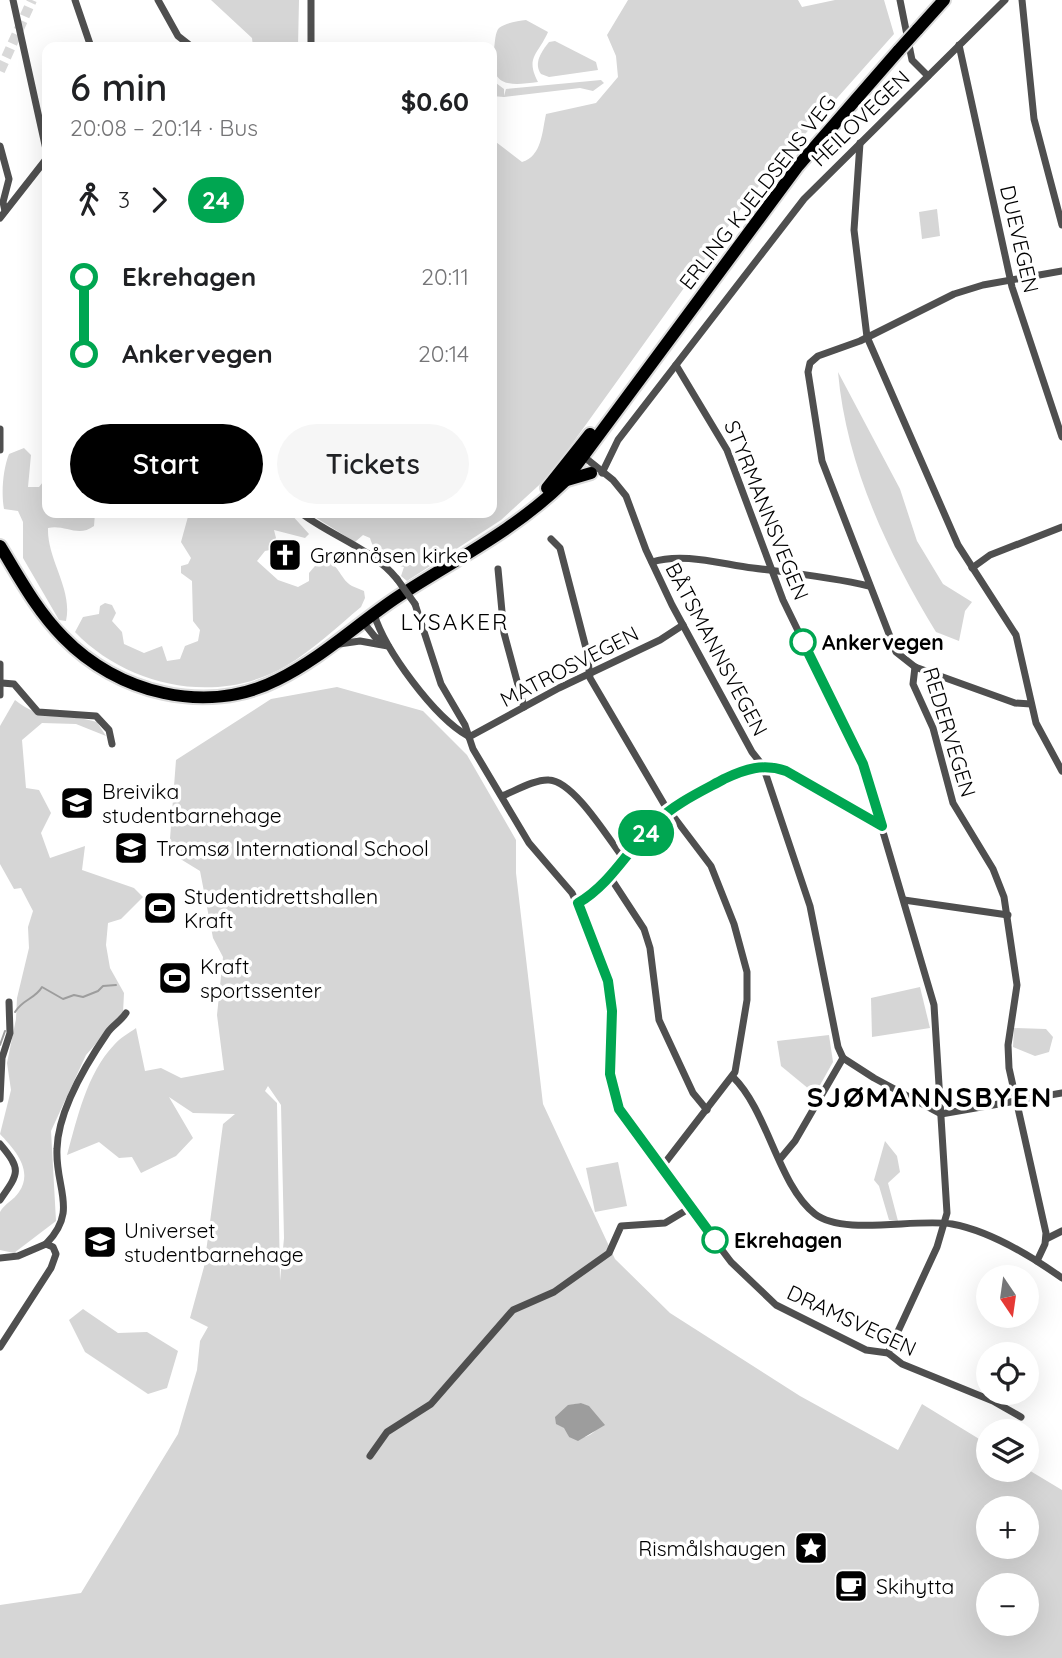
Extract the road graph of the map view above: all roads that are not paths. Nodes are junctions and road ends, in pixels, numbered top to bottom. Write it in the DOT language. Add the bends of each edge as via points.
graph roads {
  1 [pos="13,0"];
  2 [pos="75,0"];
  3 [pos="158,0"];
  4 [pos="311,0"];
  5 [pos="900,0"];
  6 [pos="944,0"];
  7 [pos="1004,0"];
  8 [pos="1022,0"];
  9 [pos="89,42"];
  10 [pos="186,42"];
  11 [pos="311,42"];
  12 [pos="959,45"];
  13 [pos="928,76"];
  14 [pos="42,132"];
  15 [pos="860,143"];
  16 [pos="0,146"];
  17 [pos="42,162"];
  18 [pos="3,215"];
  19 [pos="1062,225"];
  20 [pos="1062,271"];
  21 [pos="1011,280"];
  22 [pos="867,337"];
  23 [pos="676,365"];
  24 [pos="0,429"];
  25 [pos="1062,437"];
  26 [pos="0,450"];
  27 [pos="579,458"];
  28 [pos="596,473"];
  29 [pos="564,482"];
  30 [pos="308,518"];
  31 [pos="1062,527"];
  32 [pos="505,530"];
  33 [pos="551,539"];
  34 [pos="0,546"];
  35 [pos="652,562"];
  36 [pos="972,568"];
  37 [pos="498,569"];
  38 [pos="771,570"];
  39 [pos="869,586"];
  40 [pos="368,618"];
  41 [pos="683,625"];
  42 [pos="382,639"];
  43 [pos="331,646"];
  44 [pos="387,646"];
  45 [pos="0,664"];
  46 [pos="915,667"];
  47 [pos="590,673"];
  48 [pos="2,683"];
  49 [pos="0,695"];
  50 [pos="1031,704"];
  51 [pos="524,708"];
  52 [pos="468,737"];
  53 [pos="112,744"];
  54 [pos="763,766"];
  55 [pos="1062,771"];
  56 [pos="502,796"];
  57 [pos="669,811"];
  58 [pos="882,826"];
  59 [pos="624,859"];
  60 [pos="610,877"];
  61 [pos="904,900"];
  62 [pos="578,903"];
  63 [pos="1007,915"];
  64 [pos="9,1002"];
  65 [pos="127,1013"];
  66 [pos="844,1058"];
  67 [pos="733,1077"];
  68 [pos="1062,1093"];
  69 [pos="0,1099"];
  70 [pos="1017,1102"];
  71 [pos="707,1110"];
  72 [pos="941,1114"];
  73 [pos="0,1144"];
  74 [pos="780,1159"];
  75 [pos="661,1168"];
  76 [pos="0,1200"];
  77 [pos="690,1208"];
  78 [pos="944,1224"];
  79 [pos="1062,1231"];
  80 [pos="1046,1239"];
  81 [pos="46,1244"];
  82 [pos="0,1258"];
  83 [pos="1037,1261"];
  84 [pos="1062,1278"];
  85 [pos="0,1347"];
  86 [pos="888,1353"];
  87 [pos="1021,1416"];
  88 [pos="370,1456"];
  1 -- 14 [label="street"];
  2 -- 9 [label="street"];
  3 -- 10 [label="street"];
  4 -- 11 [label="street"];
  5 -- 13 [label="street" via="912,60"];
  6 -- 27 [label="highway, ERLING KJELDSENS VEG, bridge" via="798,166"];
  7 -- 12 [label="street, HEILOVEGEN"];
  8 -- 19 [label="street" via="1034,119"];
  12 -- 13 [label="street, HEILOVEGEN"];
  12 -- 21 [label="street, DUEVEGEN"];
  13 -- 15 [label="street, HEILOVEGEN"];
  15 -- 22 [label="street" via="854,230"];
  15 -- 23 [label="street, HEILOVEGEN" via="796,209"];
  16 -- 18 [label="street" via="9,179"];
  17 -- 18 [label="street"];
  20 -- 21 [label="street, REDERVEGEN"];
  21 -- 22 [label="street, REDERVEGEN" via="954,294"];
  21 -- 25 [label="street, DUEVEGEN"];
  22 -- 36 [label="street"];
  22 -- 39 [label="street, REDERVEGEN" via="818,356 808,372 822,461"];
  23 -- 28 [label="street, HEILOVEGEN"];
  23 -- 38 [label="street, STYRMANNSVEGEN" via="731,459"];
  24 -- 26 [label="street"];
  27 -- 28 [label="street, BÅTSMANNSVEGEN"];
  27 -- 29 [label="highway, ERLING KJELDSENS VEG"];
  27 -- 32 [label="highway, ERLING KJELDSENS VEG"];
  28 -- 29 [label="highway"];
  28 -- 35 [label="street, BÅTSMANNSVEGEN" via="626,496"];
  29 -- 32 [label="highway, ERLING KJELDSENS VEG" via="533,512"];
  30 -- 52 [label="street, DRAMSVEGEN, bridge" via="381,563 397,579 415,604 441,684"];
  31 -- 36 [label="street" via="990,555"];
  32 -- 40 [label="highway, ERLING KJELDSENS VEG"];
  33 -- 47 [label="street" via="560,548"];
  34 -- 43 [label="highway, ERLING KJELDSENS VEG" via="65,639 99,667 153,691 212,697 255,689 294,671"];
  35 -- 38 [label="street" via="678,558"];
  35 -- 41 [label="street, BÅTSMANNSVEGEN"];
  36 -- 50 [label="street" via="1016,635"];
  37 -- 51 [label="street" via="504,633"];
  38 -- 39 [label="street"];
  38 -- 58 [label="street, STYRMANNSVEGEN" via="863,764"];
  39 -- 46 [label="street, REDERVEGEN" via="892,645"];
  40 -- 42 [label="street, DRAMSVEGEN"];
  40 -- 42 [label="street, DRAMSVEGEN" via="375,637"];
  40 -- 43 [label="highway, ERLING KJELDSENS VEG"];
  41 -- 47 [label="street, MATROSVEGEN"];
  41 -- 54 [label="street, BÅTSMANNSVEGEN"];
  42 -- 44 [label="street, DRAMSVEGEN"];
  43 -- 44 [label="street" via="360,641"];
  44 -- 52 [label="street, DRAMSVEGEN" via="433,704"];
  45 -- 48 [label="street"];
  46 -- 50 [label="street" via="1015,703"];
  46 -- 63 [label="street, REDERVEGEN" via="913,684 933,728 953,803 997,878"];
  47 -- 51 [label="street, MATROSVEGEN"];
  47 -- 57 [label="street"];
  48 -- 49 [label="street"];
  48 -- 53 [label="street" via="13,684 38,712 96,716"];
  50 -- 55 [label="street" via="1040,732"];
  51 -- 52 [label="street, MATROSVEGEN"];
  52 -- 56 [label="street, DRAMSVEGEN"];
  54 -- 57 [label="street" via="735,774"];
  54 -- 58 [label="street" via="794,775"];
  54 -- 66 [label="street, BÅTSMANNSVEGEN" via="810,906"];
  56 -- 59 [label="street" via="545,780 558,782 579,799"];
  56 -- 62 [label="street, DRAMSVEGEN" via="529,843"];
  57 -- 59 [label="street"];
  57 -- 67 [label="street" via="711,866 745,962 747,1000"];
  58 -- 61 [label="street, STYRMANNSVEGEN"];
  59 -- 60 [label="street"];
  60 -- 62 [label="street"];
  60 -- 71 [label="street" via="644,929 659,1020 693,1093"];
  61 -- 63 [label="street"];
  61 -- 72 [label="street, STYRMANNSVEGEN" via="934,1005"];
  62 -- 75 [label="street, DRAMSVEGEN" via="608,981 610,1074 616,1100 629,1126"];
  63 -- 70 [label="street, REDERVEGEN" via="1017,985 1008,1056"];
  64 -- 69 [label="street" via="10,1033 2,1058"];
  65 -- 81 [label="street" via="99,1047 60,1126 57,1164 64,1213 60,1229"];
  66 -- 72 [label="street"];
  66 -- 74 [label="street"];
  67 -- 71 [label="street"];
  67 -- 74 [label="street"];
  68 -- 70 [label="street"];
  70 -- 72 [label="street"];
  70 -- 80 [label="street, REDERVEGEN"];
  71 -- 75 [label="street"];
  72 -- 78 [label="street, STYRMANNSVEGEN" via="947,1190"];
  73 -- 76 [label="street" via="17,1170"];
  74 -- 78 [label="street" via="799,1196 821,1218 842,1223"];
  75 -- 77 [label="street, DRAMSVEGEN"];
  77 -- 86 [label="street, DRAMSVEGEN" via="743,1275 776,1305 866,1350"];
  77 -- 88 [label="street" via="665,1223 621,1226 609,1253 560,1288 513,1310 431,1404 387,1432"];
  78 -- 83 [label="street" via="985,1236"];
  78 -- 86 [label="street, STYRMANNSVEGEN"];
  79 -- 80 [label="street"];
  80 -- 83 [label="street"];
  81 -- 82 [label="street"];
  81 -- 85 [label="street" via="56,1251 54,1262"];
  83 -- 84 [label="street"];
  86 -- 87 [label="street, DRAMSVEGEN" via="902,1364"];
}
